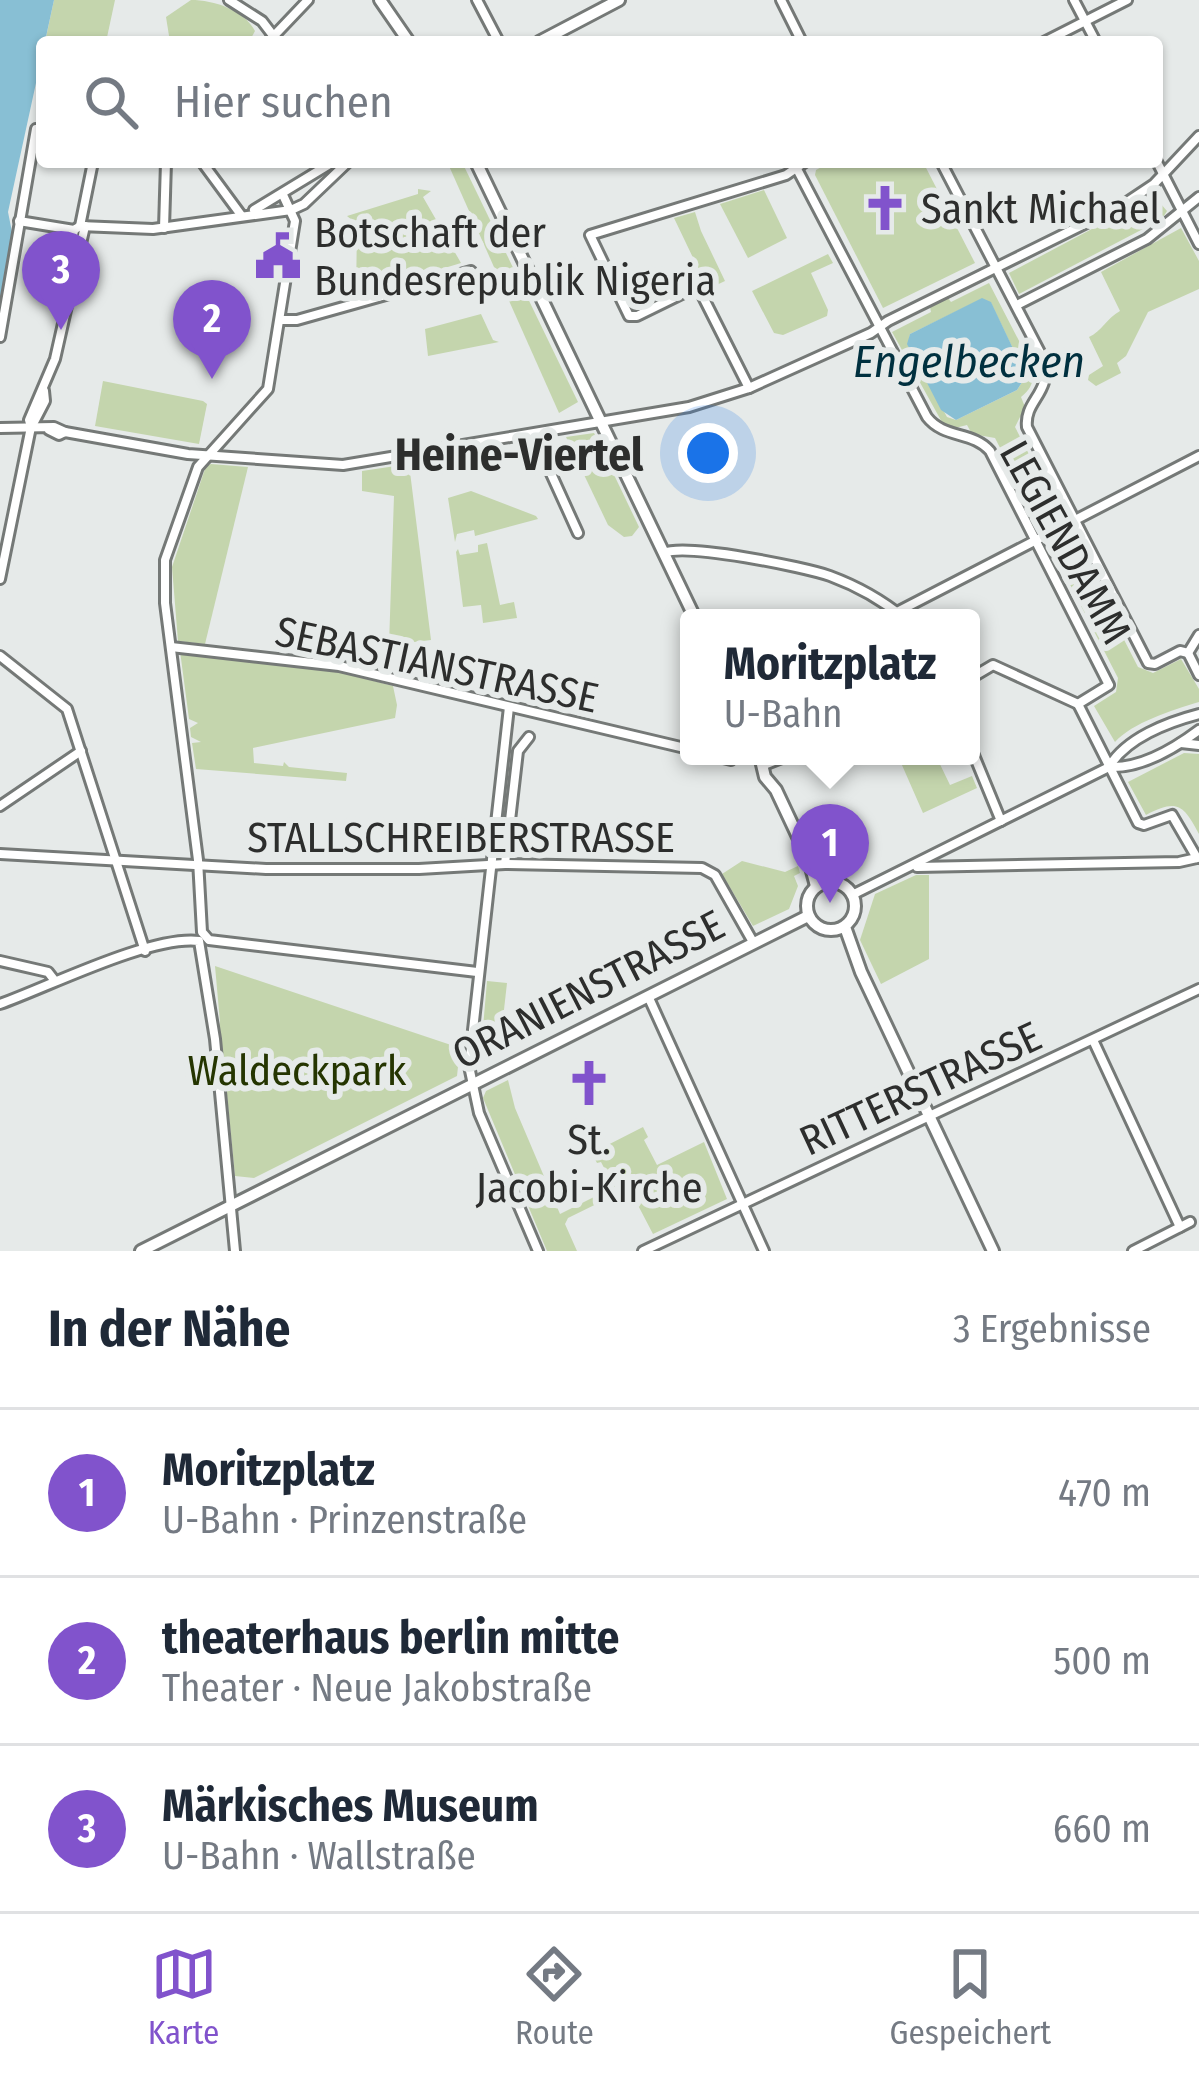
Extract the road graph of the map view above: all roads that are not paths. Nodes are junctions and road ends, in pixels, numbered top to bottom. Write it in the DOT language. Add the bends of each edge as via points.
graph roads {
  1 [pos="229,0"];
  2 [pos="308,0"];
  3 [pos="380,0"];
  4 [pos="477,0"];
  5 [pos="619,0"];
  6 [pos="781,0"];
  7 [pos="1074,0"];
  8 [pos="1127,0"];
  9 [pos="1085,21"];
  10 [pos="271,36"];
  11 [pos="276,36"];
  12 [pos="405,36"];
  13 [pos="496,36"];
  14 [pos="550,36"];
  15 [pos="799,36"];
  16 [pos="1056,36"];
  17 [pos="1093,36"];
  18 [pos="36,129"];
  19 [pos="1199,136"];
  20 [pos="92,168"];
  21 [pos="166,168"];
  22 [pos="206,168"];
  23 [pos="324,168"];
  24 [pos="342,168"];
  25 [pos="479,168"];
  26 [pos="796,168"];
  27 [pos="802,168"];
  28 [pos="944,168"];
  29 [pos="1160,168"];
  30 [pos="1163,175"];
  31 [pos="283,195"];
  32 [pos="1199,197"];
  33 [pos="291,210"];
  34 [pos="1183,212"];
  35 [pos="241,214"];
  36 [pos="19,221"];
  37 [pos="80,228"];
  38 [pos="164,228"];
  39 [pos="1199,244"];
  40 [pos="994,269"];
  41 [pos="471,272"];
  42 [pos="1017,305"];
  43 [pos="280,320"];
  44 [pos="878,328"];
  45 [pos="0,337"];
  46 [pos="748,388"];
  47 [pos="602,424"];
  48 [pos="31,427"];
  49 [pos="0,428"];
  50 [pos="533,434"];
  51 [pos="208,455"];
  52 [pos="1199,456"];
  53 [pos="1073,519"];
  54 [pos="578,533"];
  55 [pos="1035,540"];
  56 [pos="664,553"];
  57 [pos="0,579"];
  58 [pos="690,609"];
  59 [pos="891,609"];
  60 [pos="911,609"];
  61 [pos="1199,635"];
  62 [pos="171,647"];
  63 [pos="1188,653"];
  64 [pos="0,656"];
  65 [pos="980,673"];
  66 [pos="1199,675"];
  67 [pos="1078,704"];
  68 [pos="509,707"];
  69 [pos="1199,714"];
  70 [pos="1199,730"];
  71 [pos="529,737"];
  72 [pos="1180,743"];
  73 [pos="1199,745"];
  74 [pos="680,747"];
  75 [pos="81,751"];
  76 [pos="766,765"];
  77 [pos="978,765"];
  78 [pos="1109,767"];
  79 [pos="0,806"];
  80 [pos="1000,821"];
  81 [pos="946,848"];
  82 [pos="0,854"];
  83 [pos="1198,859"];
  84 [pos="116,860"];
  85 [pos="505,864"];
  86 [pos="199,865"];
  87 [pos="490,866"];
  88 [pos="911,866"];
  89 [pos="951,866"];
  90 [pos="821,884"];
  91 [pos="854,894"];
  92 [pos="808,916"];
  93 [pos="841,929"];
  94 [pos="201,939"];
  95 [pos="753,942"];
  96 [pos="145,951"];
  97 [pos="0,961"];
  98 [pos="477,972"];
  99 [pos="55,981"];
  100 [pos="1199,989"];
  101 [pos="648,996"];
  102 [pos="0,1004"];
  103 [pos="1093,1040"];
  104 [pos="471,1085"];
  105 [pos="929,1116"];
  106 [pos="743,1204"];
  107 [pos="232,1205"];
  108 [pos="645,1250"];
  109 [pos="141,1251"];
  110 [pos="235,1251"];
  111 [pos="538,1251"];
  112 [pos="764,1251"];
  113 [pos="993,1251"];
  114 [pos="1133,1251"];
  1 -- 10 [label="street"];
  2 -- 11 [label="street"];
  3 -- 12 [label="main road"];
  4 -- 13 [label="street"];
  5 -- 14 [label="main road"];
  6 -- 15 [label="street"];
  7 -- 9 [label="street"];
  8 -- 9 [label="street"];
  9 -- 16 [label="street"];
  9 -- 17 [label="street"];
  18 -- 36 [label="street"];
  19 -- 30 [label="street"];
  20 -- 37 [label="street"];
  21 -- 38 [label="street"];
  22 -- 35 [label="street"];
  23 -- 31 [label="street"];
  24 -- 33 [label="street"];
  25 -- 47 [label="main road"];
  26 -- 46 [label="street" via="590,235 627,313 637,316 698,289"];
  27 -- 44 [label="street, LEGIENDAMM"];
  28 -- 40 [label="street"];
  29 -- 30 [label="street"];
  30 -- 34 [label="street"];
  30 -- 40 [label="street" via="1131,201"];
  31 -- 33 [label="street"];
  31 -- 35 [label="street"];
  32 -- 34 [label="street"];
  33 -- 35 [label="street"];
  33 -- 43 [label="street"];
  34 -- 39 [label="street"];
  34 -- 42 [label="street"];
  35 -- 38 [label="street"];
  36 -- 37 [label="street"];
  36 -- 45 [label="street"];
  37 -- 38 [label="street"];
  37 -- 48 [label="street" via="55,358"];
  40 -- 42 [label="street"];
  40 -- 44 [label="street"];
  41 -- 43 [label="street"];
  42 -- 53 [label="street" via="1046,371 1025,423"];
  43 -- 51 [label="street" via="268,389"];
  44 -- 46 [label="street"];
  44 -- 55 [label="street, LEGIENDAMM" via="935,427 987,446"];
  46 -- 47 [label="street"];
  47 -- 50 [label="street"];
  47 -- 56 [label="main road"];
  48 -- 49 [label="street"];
  48 -- 51 [label="street"];
  48 -- 57 [label="street"];
  50 -- 51 [label="street" via="343,465"];
  50 -- 54 [label="street"];
  51 -- 62 [label="street" via="165,560"];
  52 -- 53 [label="street"];
  53 -- 55 [label="street"];
  53 -- 63 [label="street" via="1148,663"];
  55 -- 60 [label="street"];
  55 -- 67 [label="street, LEGIENDAMM" via="1109,685"];
  56 -- 58 [label="main road"];
  56 -- 59 [label="street" via="686,549 820,573"];
  61 -- 63 [label="street"];
  62 -- 68 [label="street, SEBASTIANSTRASSE" via="335,666"];
  62 -- 86 [label="street"];
  63 -- 66 [label="street"];
  64 -- 75 [label="street" via="67,709"];
  65 -- 67 [label="street" via="993,665"];
  67 -- 78 [label="street"];
  68 -- 74 [label="street, SEBASTIANSTRASSE"];
  68 -- 87 [label="street"];
  69 -- 78 [label="street" via="1140,739"];
  70 -- 72 [label="street"];
  71 -- 85 [label="street" via="518,752"];
  72 -- 73 [label="street"];
  72 -- 78 [label="street"];
  75 -- 79 [label="street"];
  75 -- 84 [label="street"];
  76 -- 90 [label="main road"];
  77 -- 80 [label="street"];
  78 -- 80 [label="street"];
  78 -- 83 [label="street" via="1141,825 1172,815"];
  80 -- 81 [label="street"];
  81 -- 88 [label="street"];
  81 -- 89 [label="street"];
  82 -- 84 [label="street, STALLSCHREIBERSTRASSE"];
  83 -- 89 [label="street"];
  84 -- 86 [label="street, STALLSCHREIBERSTRASSE"];
  84 -- 96 [label="street"];
  85 -- 87 [label="street, STALLSCHREIBERSTRASSE"];
  85 -- 95 [label="street, STALLSCHREIBERSTRASSE" via="706,868"];
  86 -- 87 [label="street, STALLSCHREIBERSTRASSE"];
  86 -- 94 [label="street"];
  87 -- 98 [label="street"];
  88 -- 89 [label="street"];
  88 -- 91 [label="street"];
  90 -- 91 [label="main road"];
  90 -- 92 [label="main road"];
  91 -- 93 [label="main road"];
  92 -- 93 [label="main road" via="819,927"];
  92 -- 95 [label="main road, ORANIENSTRASSE"];
  93 -- 105 [label="main road"];
  94 -- 96 [label="street"];
  94 -- 98 [label="street"];
  94 -- 107 [label="street"];
  95 -- 101 [label="main road, ORANIENSTRASSE"];
  96 -- 99 [label="street"];
  97 -- 99 [label="street" via="48,972"];
  98 -- 104 [label="street"];
  99 -- 102 [label="street"];
  100 -- 103 [label="street, RITTERSTRASSE"];
  101 -- 104 [label="main road, ORANIENSTRASSE"];
  101 -- 106 [label="street"];
  103 -- 105 [label="street, RITTERSTRASSE"];
  103 -- 114 [label="street" via="1185,1224"];
  104 -- 107 [label="main road, ORANIENSTRASSE"];
  104 -- 111 [label="street"];
  105 -- 106 [label="street, RITTERSTRASSE"];
  105 -- 113 [label="main road"];
  106 -- 108 [label="street, RITTERSTRASSE"];
  106 -- 112 [label="street"];
  107 -- 109 [label="main road, ORANIENSTRASSE"];
  107 -- 110 [label="street"];
}
